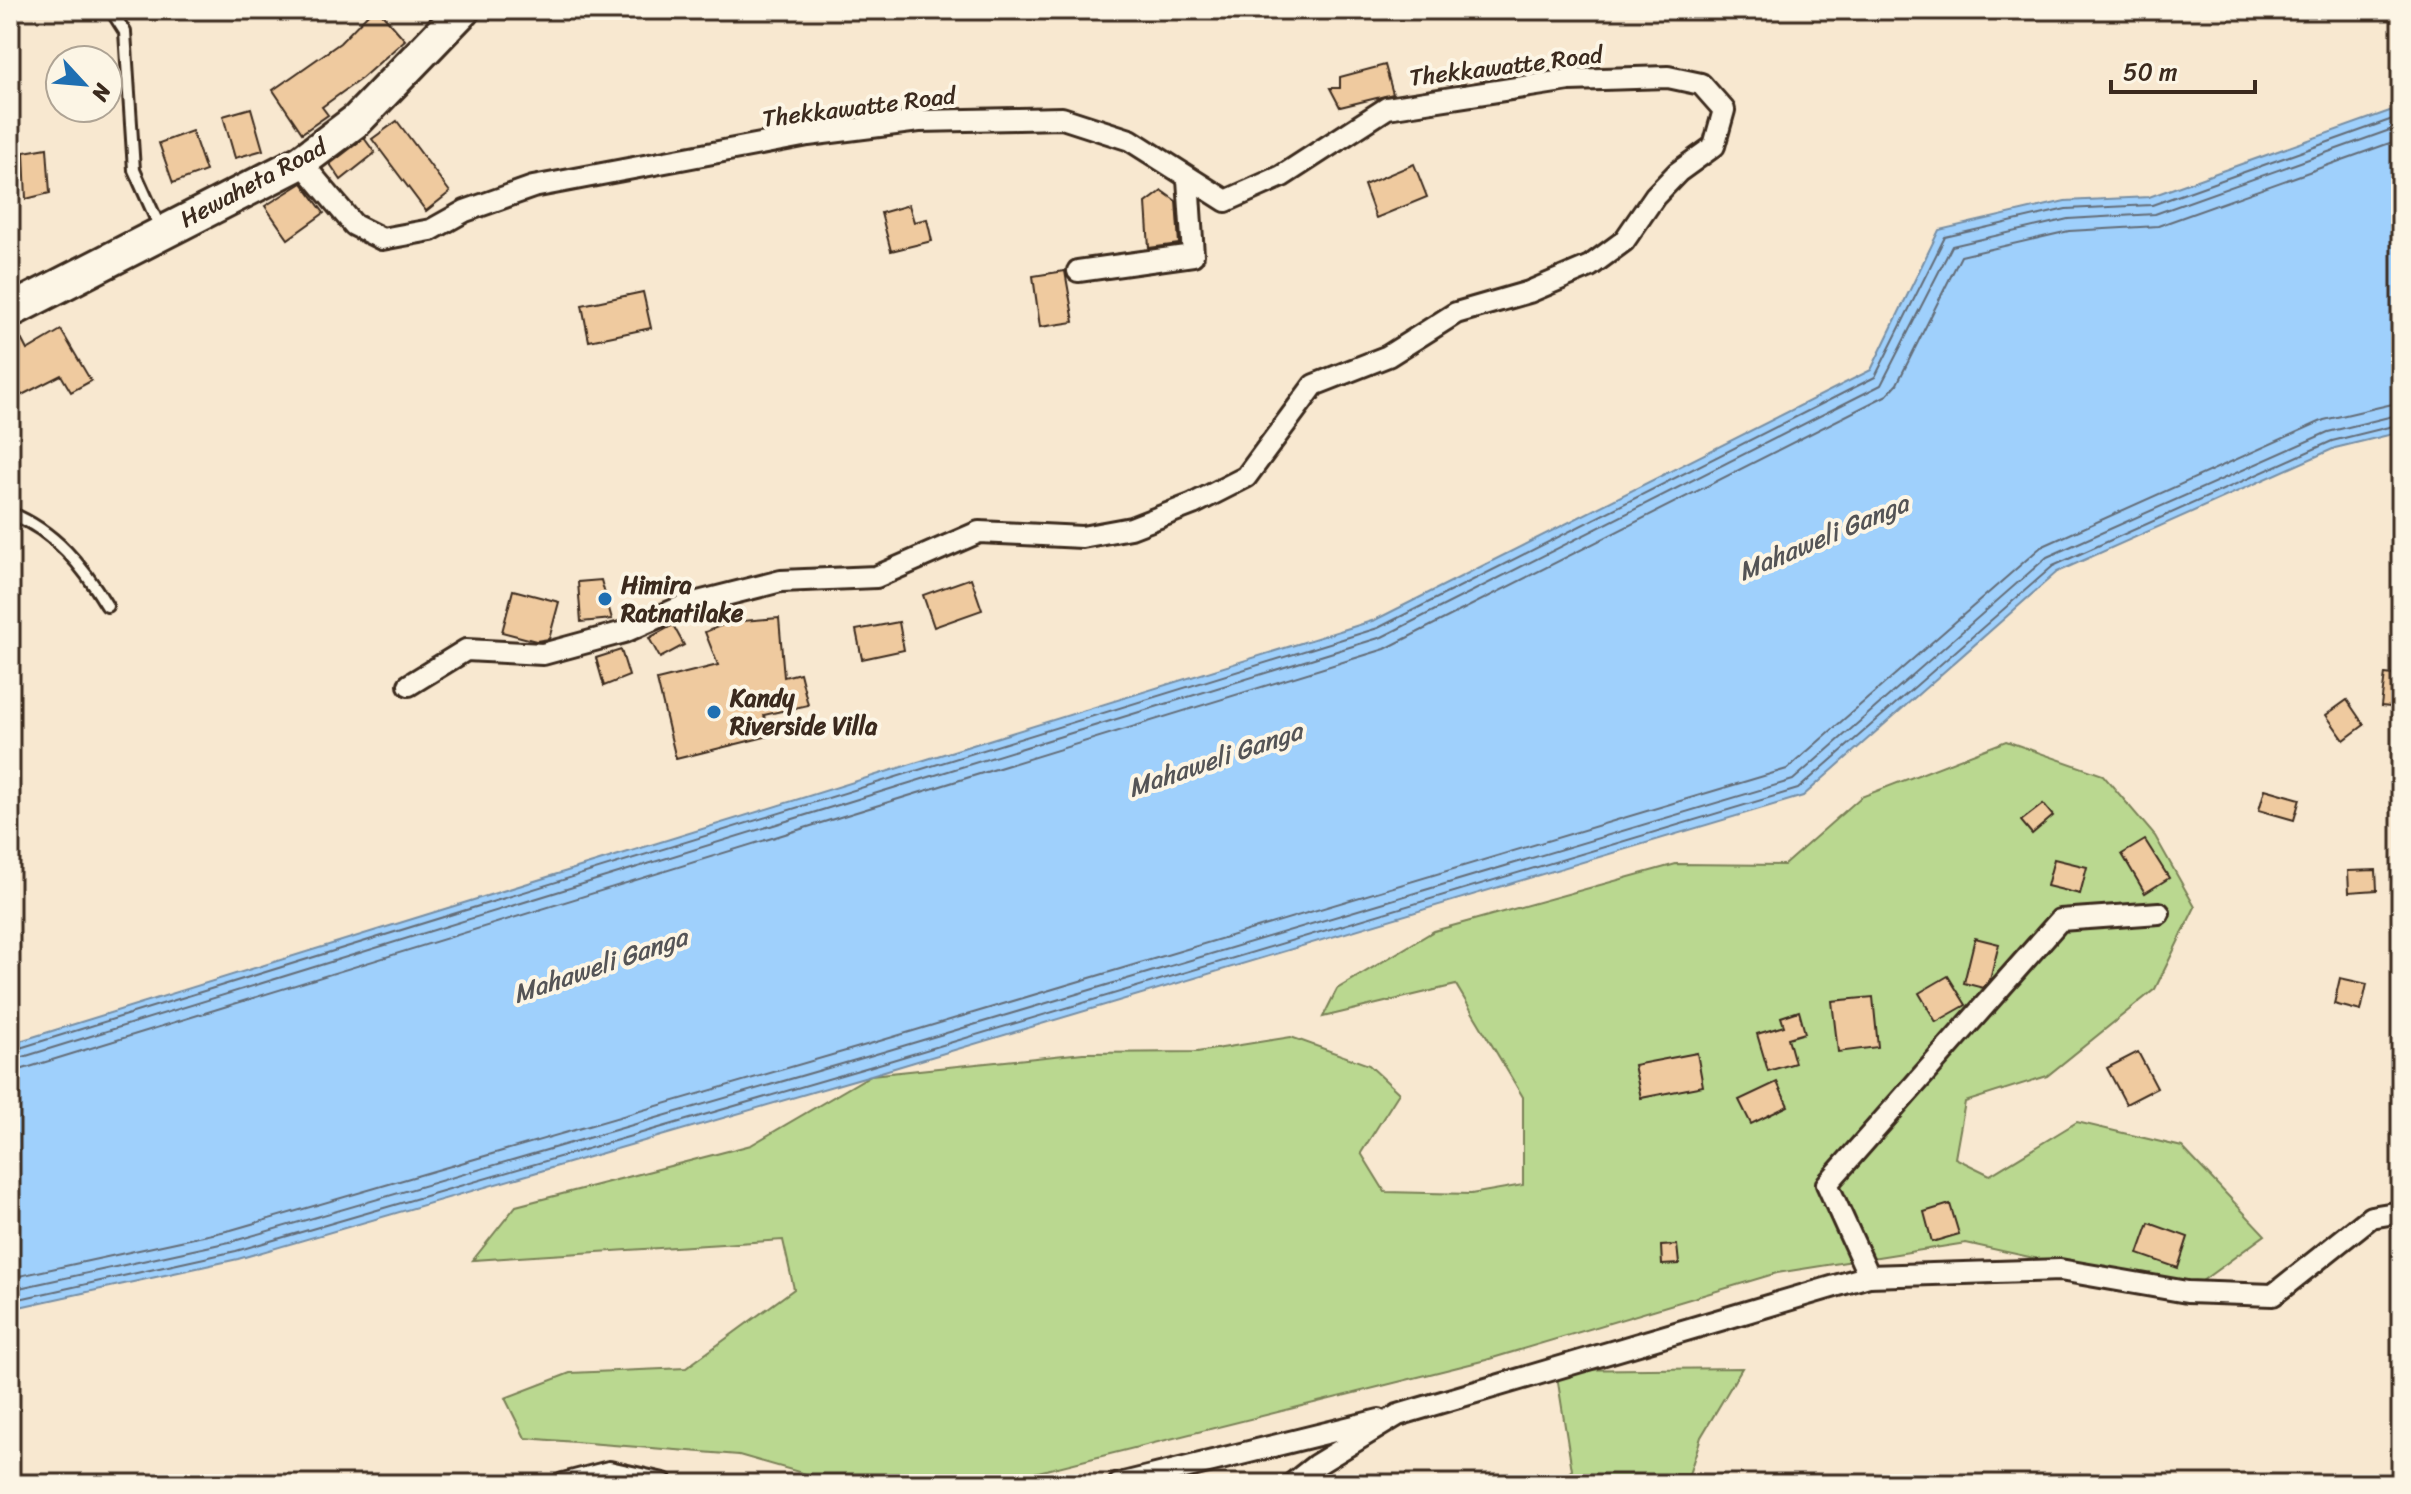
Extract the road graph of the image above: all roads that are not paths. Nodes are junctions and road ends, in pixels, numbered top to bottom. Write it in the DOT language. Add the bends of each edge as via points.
graph roads {
  1 [pos="111,10"];
  2 [pos="463,10"];
  3 [pos="301,162"];
  4 [pos="1188,179"];
  5 [pos="162,232"];
  6 [pos="1078,271"];
  7 [pos="10,311"];
  8 [pos="10,513"];
  9 [pos="107,606"];
  10 [pos="409,685"];
  11 [pos="2159,913"];
  12 [pos="2401,1212"];
  13 [pos="1869,1276"];
  14 [pos="1398,1415"];
  15 [pos="563,1484"];
  16 [pos="663,1484"];
  17 [pos="1119,1484"];
  18 [pos="1292,1484"];
  1 -- 5 [label="lane" via="125,32 134,170"];
  2 -- 3 [label="highway, Hewaheta Road" via="357,120"];
  3 -- 4 [label="street, Thekkawatte Road" via="354,225 382,239 431,230 465,211 533,187 808,135 919,121 1062,118 1130,140"];
  3 -- 5 [label="highway, Hewaheta Road"];
  4 -- 6 [label="street" via="1193,255"];
  4 -- 10 [label="street, Thekkawatte Road" via="1226,201 1282,176 1387,108 1569,80 1668,77 1701,84 1724,110 1714,146 1663,188 1624,241 1590,266 1529,292 1456,313 1388,356 1314,385 1246,477 1193,504 1131,528 1082,537 979,532 876,577 781,581 686,605 624,632 543,654 466,650"];
  5 -- 7 [label="highway, Hewaheta Road"];
  8 -- 9 [label="lane" via="62,545"];
  11 -- 13 [label="street" via="2060,920 1827,1184"];
  12 -- 13 [label="street" via="2371,1217 2273,1295 2187,1292 2060,1270"];
  13 -- 14 [label="street"];
  14 -- 17 [label="street"];
  14 -- 18 [label="street"];
  15 -- 16 [label="street" via="609,1472"];
}
